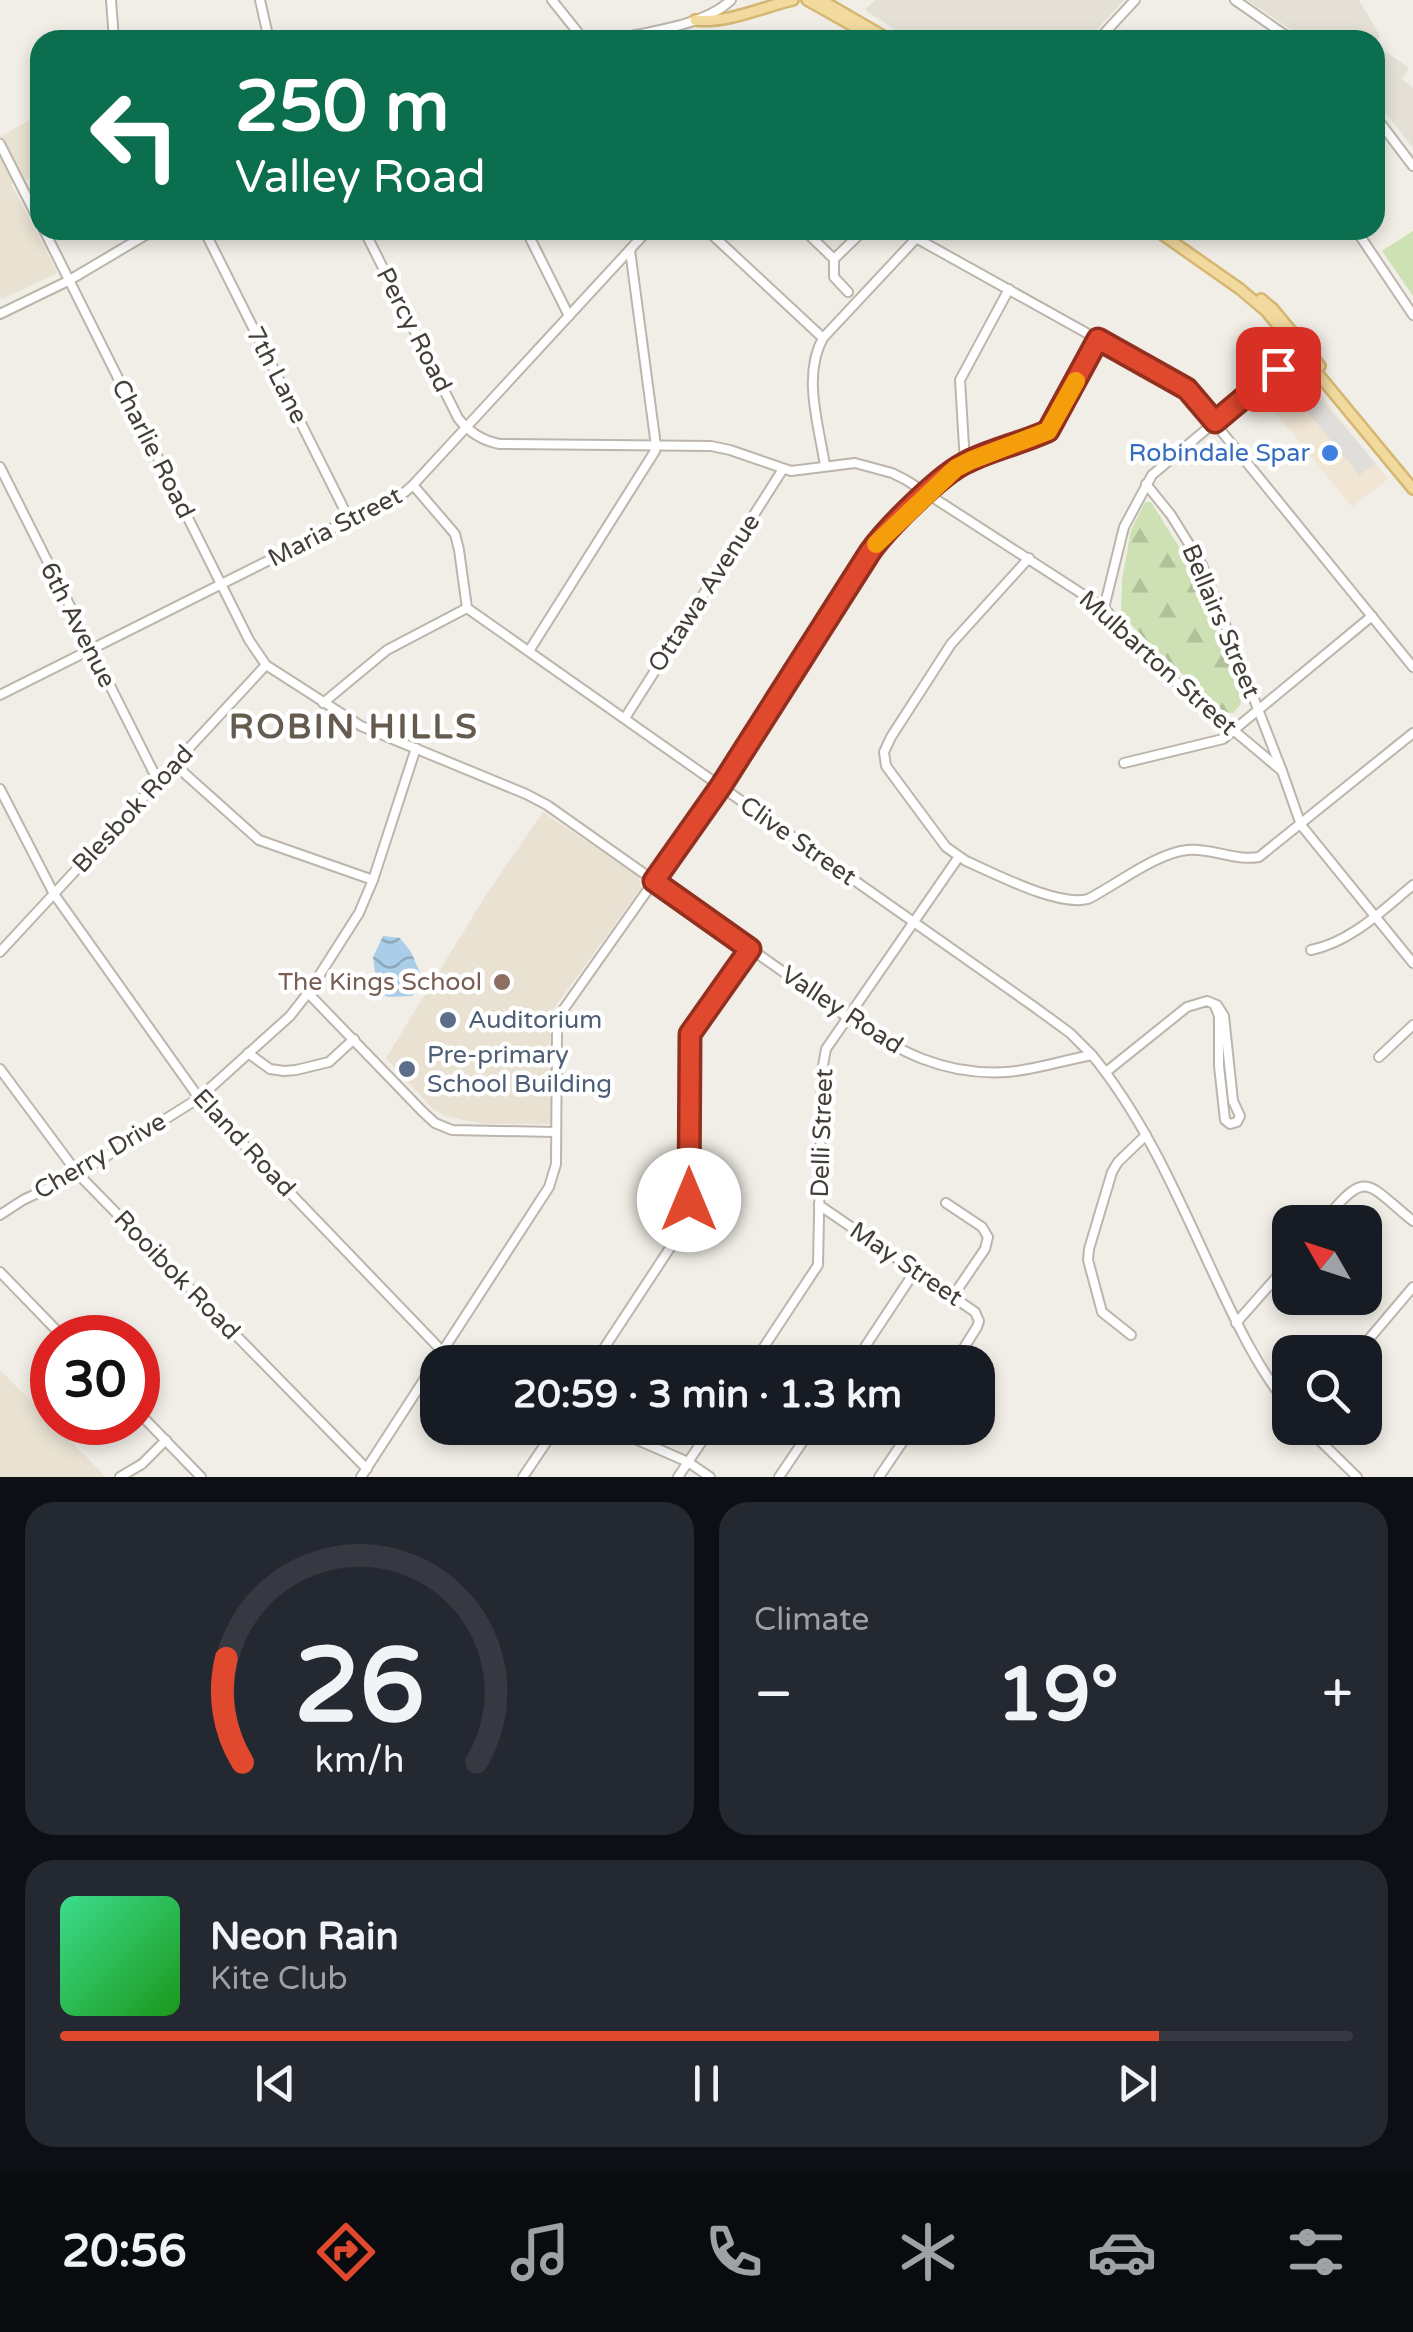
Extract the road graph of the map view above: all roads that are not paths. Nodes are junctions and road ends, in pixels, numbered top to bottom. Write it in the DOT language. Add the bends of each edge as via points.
graph roads {
  1 [pos="111,0"];
  2 [pos="260,0"];
  3 [pos="552,0"];
  4 [pos="730,0"];
  5 [pos="792,0"];
  6 [pos="807,0"];
  7 [pos="821,0"];
  8 [pos="1136,0"];
  9 [pos="1235,0"];
  10 [pos="695,20"];
  11 [pos="113,30"];
  12 [pos="265,30"];
  13 [pos="576,30"];
  14 [pos="654,30"];
  15 [pos="860,30"];
  16 [pos="873,30"];
  17 [pos="1108,30"];
  18 [pos="1278,30"];
  19 [pos="1385,129"];
  20 [pos="0,144"];
  21 [pos="1413,166"];
  22 [pos="30,203"];
  23 [pos="49,240"];
  24 [pos="137,240"];
  25 [pos="209,240"];
  26 [pos="369,240"];
  27 [pos="531,240"];
  28 [pos="639,240"];
  29 [pos="718,240"];
  30 [pos="814,240"];
  31 [pos="854,240"];
  32 [pos="914,240"];
  33 [pos="920,240"];
  34 [pos="1173,240"];
  35 [pos="1363,240"];
  36 [pos="630,250"];
  37 [pos="834,259"];
  38 [pos="68,281"];
  39 [pos="1009,289"];
  40 [pos="848,292"];
  41 [pos="0,314"];
  42 [pos="1413,315"];
  43 [pos="569,316"];
  44 [pos="823,338"];
  45 [pos="1098,339"];
  46 [pos="1302,348"];
  47 [pos="1215,422"];
  48 [pos="466,428"];
  49 [pos="656,446"];
  50 [pos="964,463"];
  51 [pos="824,466"];
  52 [pos="0,467"];
  53 [pos="783,469"];
  54 [pos="1146,484"];
  55 [pos="413,486"];
  56 [pos="1413,489"];
  57 [pos="927,494"];
  58 [pos="350,521"];
  59 [pos="1029,558"];
  60 [pos="221,585"];
  61 [pos="468,608"];
  62 [pos="1104,608"];
  63 [pos="1372,616"];
  64 [pos="91,650"];
  65 [pos="529,651"];
  66 [pos="266,665"];
  67 [pos="1413,666"];
  68 [pos="0,696"];
  69 [pos="323,703"];
  70 [pos="1258,709"];
  71 [pos="624,718"];
  72 [pos="1232,730"];
  73 [pos="1413,733"];
  74 [pos="416,748"];
  75 [pos="1124,763"];
  76 [pos="174,764"];
  77 [pos="1282,771"];
  78 [pos="158,782"];
  79 [pos="721,786"];
  80 [pos="0,788"];
  81 [pos="1301,825"];
  82 [pos="958,858"];
  83 [pos="373,880"];
  84 [pos="654,881"];
  85 [pos="1413,885"];
  86 [pos="54,894"];
  87 [pos="1375,917"];
  88 [pos="914,922"];
  89 [pos="750,949"];
  90 [pos="1312,950"];
  91 [pos="0,952"];
  92 [pos="1413,963"];
  93 [pos="308,993"];
  94 [pos="1214,1004"];
  95 [pos="847,1017"];
  96 [pos="1413,1026"];
  97 [pos="354,1039"];
  98 [pos="248,1054"];
  99 [pos="1092,1054"];
  100 [pos="1379,1057"];
  101 [pos="0,1069"];
  102 [pos="1106,1072"];
  103 [pos="199,1098"];
  104 [pos="556,1132"];
  105 [pos="1146,1136"];
  106 [pos="78,1174"];
  107 [pos="946,1202"];
  108 [pos="820,1205"];
  109 [pos="1337,1205"];
  110 [pos="0,1215"];
  111 [pos="1413,1221"];
  112 [pos="915,1271"];
  113 [pos="0,1272"];
  114 [pos="1272,1282"];
  115 [pos="1413,1286"];
  116 [pos="953,1296"];
  117 [pos="42,1315"];
  118 [pos="1236,1323"];
  119 [pos="1372,1335"];
  120 [pos="1132,1336"];
  121 [pos="436,1345"];
  122 [pos="448,1345"];
  123 [pos="606,1345"];
  124 [pos="765,1345"];
  125 [pos="865,1345"];
  126 [pos="966,1345"];
  127 [pos="1272,1384"];
  128 [pos="420,1387"];
  129 [pos="160,1434"];
  130 [pos="166,1440"];
  131 [pos="545,1445"];
  132 [pos="649,1445"];
  133 [pos="700,1445"];
  134 [pos="801,1445"];
  135 [pos="901,1445"];
  136 [pos="1324,1445"];
  137 [pos="688,1462"];
  138 [pos="364,1473"];
  139 [pos="120,1477"];
  140 [pos="202,1477"];
  141 [pos="524,1477"];
  142 [pos="678,1477"];
  143 [pos="710,1477"];
  144 [pos="780,1477"];
  145 [pos="880,1477"];
  146 [pos="1357,1477"];
  1 -- 11 [label="street"];
  2 -- 12 [label="street"];
  3 -- 13 [label="street"];
  4 -- 10 [label="street"];
  5 -- 10 [label="main road"];
  6 -- 15 [label="main road"];
  7 -- 16 [label="main road"];
  8 -- 17 [label="street"];
  9 -- 18 [label="street"];
  10 -- 14 [label="street"];
  19 -- 21 [label="street"];
  20 -- 22 [label="street"];
  23 -- 38 [label="street, Charlie Road"];
  24 -- 38 [label="street"];
  25 -- 58 [label="street, 7th Lane"];
  26 -- 48 [label="street, Percy Road"];
  27 -- 43 [label="street"];
  28 -- 36 [label="street, Maria Street"];
  29 -- 44 [label="street"];
  30 -- 37 [label="street"];
  31 -- 37 [label="street"];
  32 -- 44 [label="street"];
  33 -- 39 [label="street"];
  34 -- 46 [label="main road" via="1247,294"];
  35 -- 42 [label="street"];
  36 -- 43 [label="street, Maria Street"];
  36 -- 49 [label="street"];
  37 -- 40 [label="street" via="834,277"];
  38 -- 41 [label="street"];
  38 -- 60 [label="street, Charlie Road"];
  39 -- 45 [label="street"];
  39 -- 50 [label="street" via="960,380"];
  43 -- 48 [label="street, Maria Street"];
  44 -- 51 [label="street" via="812,380"];
  45 -- 47 [label="street" via="1187,389"];
  45 -- 50 [label="street" via="1048,431"];
  46 -- 47 [label="street"];
  46 -- 56 [label="main road"];
  47 -- 54 [label="street"];
  47 -- 63 [label="street"];
  48 -- 49 [label="street, Mulbarton Street" via="500,444"];
  48 -- 55 [label="street, Maria Street"];
  49 -- 53 [label="street, Mulbarton Street" via="717,447"];
  49 -- 65 [label="street"];
  50 -- 57 [label="street"];
  51 -- 53 [label="street, Mulbarton Street"];
  51 -- 57 [label="street, Mulbarton Street" via="872,466"];
  52 -- 64 [label="street, 6th Avenue"];
  53 -- 71 [label="street, Ottawa Avenue"];
  54 -- 62 [label="street" via="1124,527"];
  54 -- 70 [label="street, Bellairs Street" via="1202,564"];
  55 -- 58 [label="street, Maria Street"];
  55 -- 61 [label="street" via="455,534"];
  57 -- 59 [label="street, Mulbarton Street"];
  57 -- 79 [label="street" via="870,552"];
  58 -- 60 [label="street, Maria Street"];
  59 -- 62 [label="street, Mulbarton Street"];
  59 -- 82 [label="street" via="951,644 884,752 895,778"];
  60 -- 64 [label="street, Maria Street"];
  60 -- 66 [label="street, Charlie Road"];
  61 -- 65 [label="street, Clive Street"];
  61 -- 69 [label="street" via="387,650"];
  62 -- 72 [label="street, Mulbarton Street" via="1150,660"];
  63 -- 67 [label="street"];
  63 -- 70 [label="street"];
  64 -- 68 [label="street, Maria Street"];
  64 -- 78 [label="street, 6th Avenue"];
  65 -- 71 [label="street, Clive Street"];
  66 -- 69 [label="street, Valley Road"];
  66 -- 76 [label="street, Blesbok Road"];
  69 -- 74 [label="street, Valley Road"];
  70 -- 72 [label="street"];
  70 -- 77 [label="street, Bellairs Street"];
  71 -- 79 [label="street, Clive Street"];
  72 -- 75 [label="street" via="1220,740"];
  72 -- 77 [label="street, Mulbarton Street"];
  73 -- 81 [label="street"];
  74 -- 83 [label="street, Cherry Drive"];
  74 -- 84 [label="street, Valley Road" via="539,800"];
  76 -- 78 [label="street, Blesbok Road"];
  76 -- 83 [label="street" via="260,840"];
  77 -- 81 [label="street, Bellairs Street"];
  78 -- 86 [label="street, Blesbok Road"];
  79 -- 84 [label="street"];
  79 -- 88 [label="street, Clive Street"];
  80 -- 86 [label="street, Eland Road"];
  81 -- 82 [label="street" via="1259,857 1177,852 1074,902"];
  81 -- 87 [label="street, Bellairs Street"];
  82 -- 88 [label="street, Delli Street"];
  83 -- 93 [label="street, Cherry Drive"];
  84 -- 89 [label="street, Valley Road"];
  84 -- 104 [label="street" via="560,1013"];
  85 -- 87 [label="street"];
  86 -- 91 [label="street, Blesbok Road"];
  86 -- 103 [label="street, Eland Road"];
  87 -- 90 [label="street"];
  87 -- 92 [label="street, Bellairs Street"];
  88 -- 95 [label="street, Delli Street"];
  88 -- 99 [label="street, Clive Street"];
  89 -- 95 [label="street, Valley Road"];
  89 -- 123 [label="street" via="690,1034 685,1225"];
  93 -- 97 [label="street"];
  93 -- 98 [label="street, Cherry Drive"];
  94 -- 94 [label="street" via="1224,1016 1240,1116 1232,1124 1225,1118"];
  94 -- 102 [label="street" via="1187,1007"];
  95 -- 99 [label="street, Valley Road" via="898,1050 952,1068 1008,1072"];
  95 -- 108 [label="street, Delli Street" via="823,1061"];
  96 -- 100 [label="street"];
  97 -- 98 [label="street" via="329,1062 296,1070 270,1069"];
  97 -- 104 [label="street" via="441,1126"];
  98 -- 103 [label="street, Cherry Drive"];
  99 -- 102 [label="street"];
  101 -- 106 [label="street, Rooibok Road"];
  102 -- 105 [label="street"];
  103 -- 106 [label="street, Cherry Drive"];
  103 -- 121 [label="street, Eland Road"];
  104 -- 122 [label="street" via="556,1164 546,1195"];
  105 -- 118 [label="street"];
  105 -- 120 [label="street" via="1112,1172 1088,1254 1100,1308"];
  106 -- 110 [label="street, Cherry Drive"];
  106 -- 138 [label="street, Rooibok Road"];
  107 -- 116 [label="street" via="988,1237"];
  108 -- 112 [label="street, May Street"];
  108 -- 124 [label="street, Delli Street" via="816,1270"];
  109 -- 111 [label="street" via="1356,1187 1370,1187"];
  112 -- 116 [label="street, May Street"];
  112 -- 125 [label="street"];
  113 -- 117 [label="street"];
  114 -- 118 [label="street"];
  115 -- 119 [label="street"];
  116 -- 126 [label="street, May Street" via="977,1315"];
  118 -- 127 [label="street"];
  128 -- 138 [label="street"];
  129 -- 130 [label="street"];
  130 -- 139 [label="street"];
  130 -- 140 [label="street"];
  131 -- 141 [label="street"];
  132 -- 137 [label="street"];
  133 -- 137 [label="street"];
  134 -- 144 [label="street"];
  135 -- 145 [label="street"];
  136 -- 146 [label="street"];
  137 -- 142 [label="street"];
  137 -- 143 [label="street"];
}
